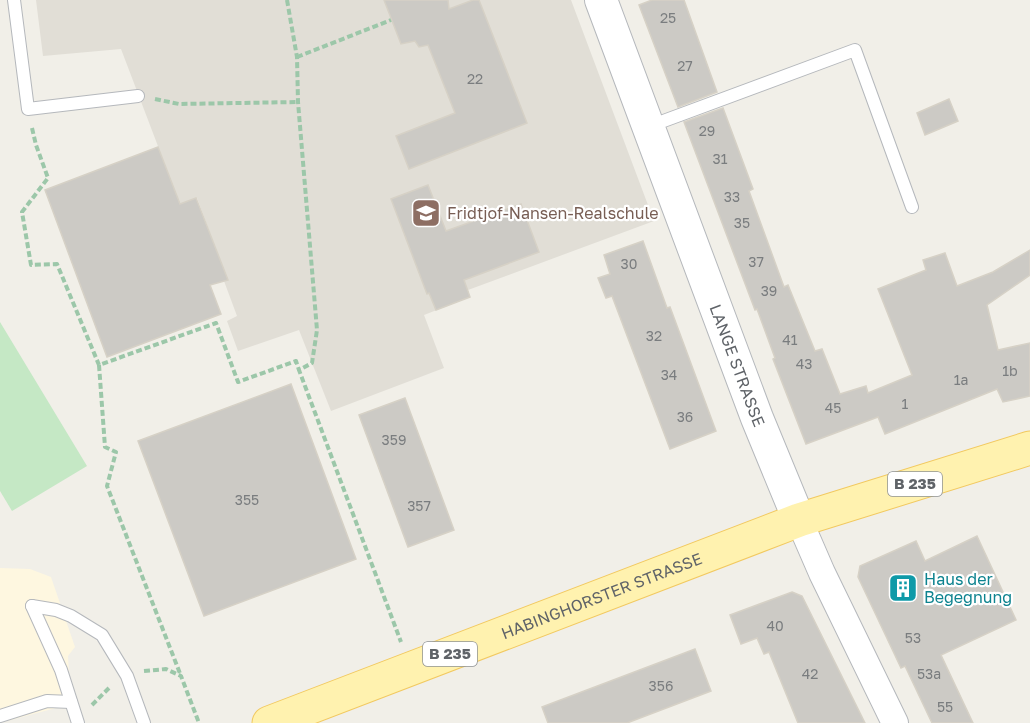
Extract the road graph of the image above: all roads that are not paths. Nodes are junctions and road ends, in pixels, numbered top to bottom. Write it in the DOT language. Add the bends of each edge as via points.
graph roads {
  1 [pos="14,0"];
  2 [pos="601,0"];
  3 [pos="138,96"];
  4 [pos="649,127"];
  5 [pos="912,207"];
  6 [pos="1030,448"];
  7 [pos="799,520"];
  8 [pos="71,702"];
  9 [pos="0,716"];
  10 [pos="78,723"];
  11 [pos="144,723"];
  12 [pos="269,723"];
  13 [pos="895,723"];
  1 -- 3 [label="lane" via="28,109"];
  2 -- 4 [label="street, LANGE STRASSE"];
  4 -- 5 [label="lane" via="855,50"];
  4 -- 7 [label="street, LANGE STRASSE"];
  6 -- 7 [label="main road, B 235"];
  7 -- 12 [label="main road, HABINGHORSTER STRASSE / B 235"];
  7 -- 13 [label="street, LANGE STRASSE"];
  8 -- 9 [label="lane" via="46,701"];
  8 -- 10 [label="lane"];
  8 -- 11 [label="lane" via="32,606 71,616 102,635 127,676"];
}
